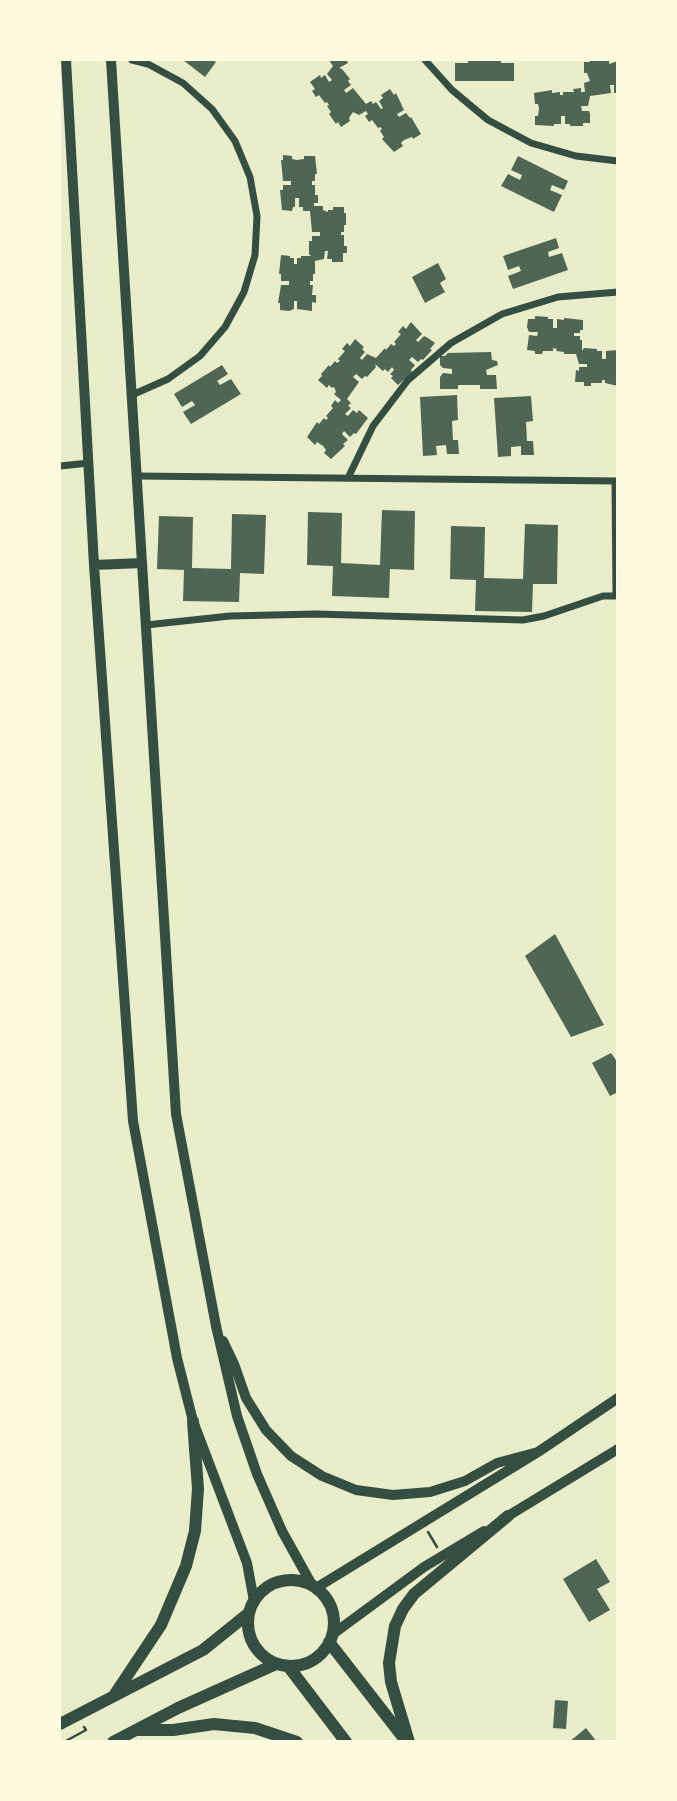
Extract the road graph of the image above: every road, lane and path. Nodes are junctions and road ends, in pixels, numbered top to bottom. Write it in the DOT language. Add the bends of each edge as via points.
graph roads {
  1 [pos="66,60"];
  2 [pos="111,60"];
  3 [pos="132,60"];
  4 [pos="425,60"];
  5 [pos="64,105"];
  6 [pos="618,161"];
  7 [pos="618,292"];
  8 [pos="132,395"];
  9 [pos="89,463"];
  10 [pos="60,466"];
  11 [pos="137,476"];
  12 [pos="348,478"];
  13 [pos="616,481"];
  14 [pos="142,563"];
  15 [pos="94,565"];
  16 [pos="617,596"];
  17 [pos="146,625"];
  18 [pos="216,1326"];
  19 [pos="618,1398"];
  20 [pos="193,1421"];
  21 [pos="618,1449"];
  22 [pos="538,1452"];
  23 [pos="508,1516"];
  24 [pos="423,1522"];
  25 [pos="443,1556"];
  26 [pos="314,1587"];
  27 [pos="251,1607"];
  28 [pos="331,1638"];
  29 [pos="282,1665"];
  30 [pos="115,1694"];
  31 [pos="60,1724"];
  32 [pos="134,1730"];
  33 [pos="113,1741"];
  34 [pos="298,1741"];
  35 [pos="346,1741"];
  36 [pos="407,1741"];
  1 -- 5 [label="street"];
  2 -- 8 [label="street"];
  3 -- 8 [label="street" via="183,83 212,109 235,141 250,177 257,216 254,255 244,292 225,327 200,356 168,379"];
  4 -- 6 [label="street" via="488,120 531,143 576,156"];
  5 -- 9 [label="street"];
  7 -- 12 [label="street" via="558,297 502,314 452,342 408,380 373,426"];
  8 -- 11 [label="street"];
  9 -- 10 [label="street"];
  9 -- 15 [label="street"];
  11 -- 12 [label="street"];
  11 -- 14 [label="street"];
  12 -- 13 [label="street"];
  13 -- 16 [label="street"];
  14 -- 15 [label="street"];
  14 -- 17 [label="street"];
  15 -- 20 [label="street" via="133,1121"];
  16 -- 17 [label="street" via="603,596 523,621 316,614 230,616"];
  17 -- 18 [label="street" via="176,1114"];
  18 -- 22 [label="street" via="246,1398 265,1430 291,1456 356,1490 393,1495 430,1492 465,1481 497,1463"];
  18 -- 26 [label="street" via="237,1416 257,1474"];
  19 -- 22 [label="street"];
  20 -- 27 [label="street" via="247,1563"];
  20 -- 30 [label="main road" via="198,1489 195,1531 186,1566 161,1625"];
  21 -- 23 [label="street"];
  22 -- 24 [label="street"];
  23 -- 25 [label="street"];
  23 -- 36 [label="main road" via="414,1594 395,1626 389,1664"];
  24 -- 25 [label="path"];
  24 -- 26 [label="street"];
  25 -- 28 [label="street"];
  26 -- 27 [label="main road" via="299,1581 273,1583"];
  26 -- 28 [label="main road" via="330,1604"];
  27 -- 29 [label="main road" via="250,1638 265,1658"];
  27 -- 30 [label="main road" via="203,1650"];
  28 -- 29 [label="main road" via="312,1660"];
  28 -- 36 [label="main road"];
  29 -- 32 [label="main road"];
  29 -- 35 [label="main road"];
  30 -- 31 [label="main road"];
  32 -- 33 [label="main road"];
  32 -- 34 [label="main road" via="214,1724 255,1728"];
}
